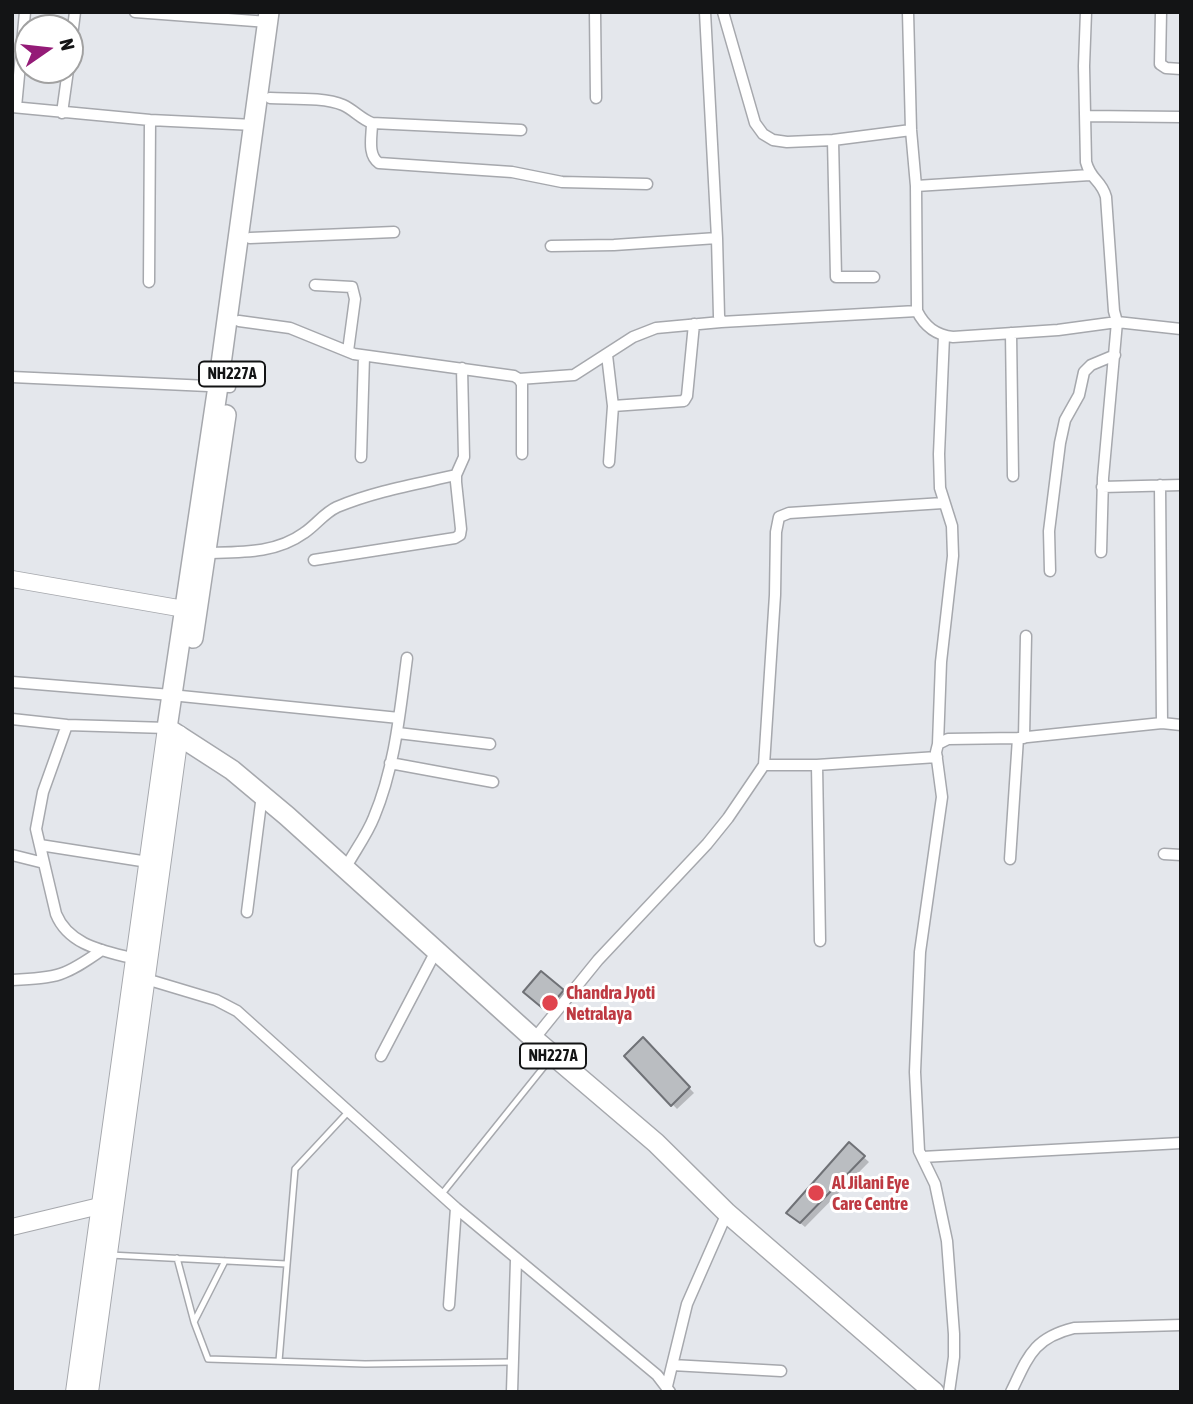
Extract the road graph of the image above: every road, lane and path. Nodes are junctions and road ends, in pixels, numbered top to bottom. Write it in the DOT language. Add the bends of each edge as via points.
graph roads {
  1 [pos="25,12"];
  2 [pos="135,12"];
  3 [pos="595,12"];
  4 [pos="705,12"];
  5 [pos="723,12"];
  6 [pos="908,12"];
  7 [pos="1086,12"];
  8 [pos="1161,12"];
  9 [pos="273,15"];
  10 [pos="1181,69"];
  11 [pos="66,84"];
  12 [pos="270,98"];
  13 [pos="596,98"];
  14 [pos="14,107"];
  15 [pos="62,113"];
  16 [pos="1085,116"];
  17 [pos="1181,117"];
  18 [pos="150,120"];
  19 [pos="372,123"];
  20 [pos="254,125"];
  21 [pos="521,130"];
  22 [pos="911,130"];
  23 [pos="834,140"];
  24 [pos="1090,175"];
  25 [pos="647,184"];
  26 [pos="916,186"];
  27 [pos="394,232"];
  28 [pos="250,238"];
  29 [pos="717,238"];
  30 [pos="551,246"];
  31 [pos="874,276"];
  32 [pos="149,282"];
  33 [pos="315,285"];
  34 [pos="918,311"];
  35 [pos="239,321"];
  36 [pos="722,322"];
  37 [pos="1117,322"];
  38 [pos="694,324"];
  39 [pos="1181,330"];
  40 [pos="1011,333"];
  41 [pos="944,336"];
  42 [pos="348,351"];
  43 [pos="607,355"];
  44 [pos="1115,355"];
  45 [pos="364,356"];
  46 [pos="462,368"];
  47 [pos="12,377"];
  48 [pos="519,379"];
  49 [pos="224,386"];
  50 [pos="612,406"];
  51 [pos="522,454"];
  52 [pos="361,457"];
  53 [pos="609,462"];
  54 [pos="456,475"];
  55 [pos="1013,476"];
  56 [pos="1160,485"];
  57 [pos="1181,485"];
  58 [pos="1102,487"];
  59 [pos="943,503"];
  60 [pos="1101,552"];
  61 [pos="206,553"];
  62 [pos="314,560"];
  63 [pos="1050,571"];
  64 [pos="12,579"];
  65 [pos="184,609"];
  66 [pos="1026,636"];
  67 [pos="407,658"];
  68 [pos="12,682"];
  69 [pos="178,695"];
  70 [pos="399,718"];
  71 [pos="12,719"];
  72 [pos="1162,723"];
  73 [pos="67,724"];
  74 [pos="1181,725"];
  75 [pos="173,732"];
  76 [pos="398,733"];
  77 [pos="1021,738"];
  78 [pos="491,744"];
  79 [pos="938,744"];
  80 [pos="937,757"];
  81 [pos="390,763"];
  82 [pos="764,765"];
  83 [pos="817,765"];
  84 [pos="494,782"];
  85 [pos="262,795"];
  86 [pos="40,845"];
  87 [pos="1164,854"];
  88 [pos="12,855"];
  89 [pos="1181,856"];
  90 [pos="1010,859"];
  91 [pos="148,862"];
  92 [pos="44,863"];
  93 [pos="345,869"];
  94 [pos="247,912"];
  95 [pos="820,941"];
  96 [pos="102,950"];
  97 [pos="436,951"];
  98 [pos="135,959"];
  99 [pos="146,979"];
  100 [pos="12,980"];
  101 [pos="534,1039"];
  102 [pos="553,1055"];
  103 [pos="381,1056"];
  104 [pos="349,1111"];
  105 [pos="1181,1143"];
  106 [pos="922,1157"];
  107 [pos="441,1195"];
  108 [pos="107,1204"];
  109 [pos="456,1208"];
  110 [pos="727,1213"];
  111 [pos="12,1227"];
  112 [pos="107,1255"];
  113 [pos="177,1258"];
  114 [pos="516,1259"];
  115 [pos="225,1261"];
  116 [pos="286,1264"];
  117 [pos="449,1305"];
  118 [pos="194,1322"];
  119 [pos="1181,1325"];
  120 [pos="278,1361"];
  121 [pos="513,1362"];
  122 [pos="672,1365"];
  123 [pos="781,1371"];
  124 [pos="668,1389"];
  125 [pos="75,1392"];
  126 [pos="89,1392"];
  127 [pos="512,1392"];
  128 [pos="934,1392"];
  129 [pos="948,1392"];
  130 [pos="1011,1392"];
  1 -- 14 [label="street"];
  2 -- 9 [label="street"];
  3 -- 13 [label="street"];
  4 -- 29 [label="street"];
  5 -- 23 [label="street" via="755,123 763,134 787,142"];
  6 -- 22 [label="street"];
  7 -- 16 [label="street"];
  8 -- 10 [label="street" via="1160,64"];
  9 -- 12 [label="highway, NH227A"];
  9 -- 20 [label="highway, NH227A"];
  11 -- 15 [label="street"];
  12 -- 19 [label="street" via="334,102"];
  12 -- 28 [label="highway, NH227A"];
  14 -- 15 [label="street"];
  15 -- 18 [label="street"];
  16 -- 17 [label="street"];
  16 -- 24 [label="street"];
  18 -- 20 [label="street"];
  18 -- 32 [label="street"];
  19 -- 21 [label="street"];
  19 -- 25 [label="street" via="372,154 379,163 512,172 562,182"];
  20 -- 49 [label="highway, NH227A"];
  22 -- 23 [label="street"];
  22 -- 26 [label="street"];
  23 -- 31 [label="street" via="836,277"];
  24 -- 26 [label="street"];
  24 -- 37 [label="street" via="1106,197"];
  26 -- 34 [label="street"];
  27 -- 28 [label="street"];
  28 -- 35 [label="highway, NH227A"];
  29 -- 30 [label="street"];
  29 -- 36 [label="street"];
  33 -- 42 [label="street" via="352,287 355,299"];
  34 -- 36 [label="street"];
  34 -- 41 [label="street" via="928,328"];
  35 -- 42 [label="street" via="290,328"];
  35 -- 49 [label="highway, NH227A"];
  36 -- 38 [label="street"];
  37 -- 39 [label="street"];
  37 -- 40 [label="street"];
  37 -- 44 [label="street"];
  38 -- 43 [label="street" via="643,332"];
  38 -- 50 [label="street" via="684,401"];
  40 -- 41 [label="street"];
  40 -- 55 [label="street"];
  41 -- 59 [label="street" via="939,454"];
  42 -- 45 [label="street"];
  43 -- 48 [label="street" via="574,375"];
  43 -- 50 [label="street"];
  44 -- 58 [label="street"];
  44 -- 63 [label="street" via="1084,372 1079,395 1065,420 1049,531"];
  45 -- 46 [label="street"];
  45 -- 52 [label="street"];
  46 -- 48 [label="street"];
  46 -- 54 [label="street" via="464,457"];
  47 -- 49 [label="street"];
  48 -- 51 [label="street"];
  49 -- 61 [label="highway, NH227A"];
  49 -- 65 [label="highway, NH227A"];
  50 -- 53 [label="street"];
  54 -- 61 [label="street" via="338,506 302,535 270,549"];
  54 -- 62 [label="street" via="461,529 455,538"];
  56 -- 57 [label="street"];
  56 -- 58 [label="street"];
  56 -- 72 [label="street"];
  58 -- 60 [label="street"];
  59 -- 79 [label="street" via="952,526 953,556"];
  59 -- 82 [label="street" via="779,517"];
  61 -- 69 [label="highway, NH227A"];
  64 -- 65 [label="main road"];
  65 -- 69 [label="highway, NH227A"];
  66 -- 77 [label="street"];
  67 -- 70 [label="street"];
  68 -- 69 [label="street"];
  69 -- 70 [label="street"];
  69 -- 75 [label="highway, NH227A"];
  70 -- 76 [label="street"];
  71 -- 73 [label="street"];
  72 -- 74 [label="street"];
  72 -- 77 [label="street"];
  73 -- 75 [label="street"];
  73 -- 86 [label="street" via="41,803 36,829"];
  75 -- 85 [label="highway, NH227A"];
  75 -- 91 [label="main road"];
  75 -- 99 [label="main road"];
  76 -- 78 [label="street"];
  76 -- 81 [label="street"];
  77 -- 79 [label="street" via="948,739"];
  77 -- 90 [label="street"];
  79 -- 80 [label="street"];
  80 -- 83 [label="street"];
  80 -- 106 [label="street" via="942,797 917,999 916,1117"];
  81 -- 84 [label="street"];
  81 -- 93 [label="street" via="373,820"];
  82 -- 83 [label="street"];
  82 -- 101 [label="street" via="707,844 598,960"];
  83 -- 95 [label="street"];
  85 -- 93 [label="highway, NH227A"];
  85 -- 94 [label="street"];
  86 -- 91 [label="street"];
  86 -- 92 [label="street"];
  87 -- 89 [label="street"];
  88 -- 92 [label="street"];
  91 -- 98 [label="main road"];
  92 -- 96 [label="street" via="61,927"];
  93 -- 97 [label="highway, NH227A"];
  96 -- 98 [label="street"];
  96 -- 100 [label="street" via="59,976"];
  97 -- 101 [label="highway, NH227A"];
  97 -- 103 [label="street"];
  98 -- 108 [label="main road"];
  99 -- 104 [label="street" via="237,1010"];
  99 -- 108 [label="main road"];
  101 -- 102 [label="highway, NH227A"];
  102 -- 107 [label="lane"];
  102 -- 110 [label="highway, NH227A" via="656,1143"];
  104 -- 107 [label="street"];
  104 -- 116 [label="lane" via="295,1170"];
  105 -- 106 [label="street"];
  106 -- 129 [label="street" via="936,1184 947,1241 954,1334"];
  107 -- 109 [label="street"];
  108 -- 111 [label="main road"];
  108 -- 112 [label="main road"];
  108 -- 125 [label="main road"];
  109 -- 114 [label="street"];
  109 -- 117 [label="street"];
  110 -- 122 [label="street" via="687,1304"];
  110 -- 128 [label="highway, NH227A"];
  112 -- 113 [label="lane"];
  112 -- 126 [label="main road"];
  113 -- 115 [label="lane"];
  113 -- 118 [label="lane"];
  114 -- 121 [label="street"];
  114 -- 124 [label="street"];
  115 -- 116 [label="lane"];
  115 -- 118 [label="lane"];
  116 -- 120 [label="lane"];
  118 -- 120 [label="lane" via="208,1359"];
  119 -- 130 [label="street" via="1059,1331 1032,1350"];
  120 -- 121 [label="lane"];
  121 -- 127 [label="street"];
  122 -- 123 [label="street"];
  122 -- 124 [label="street"];
}
